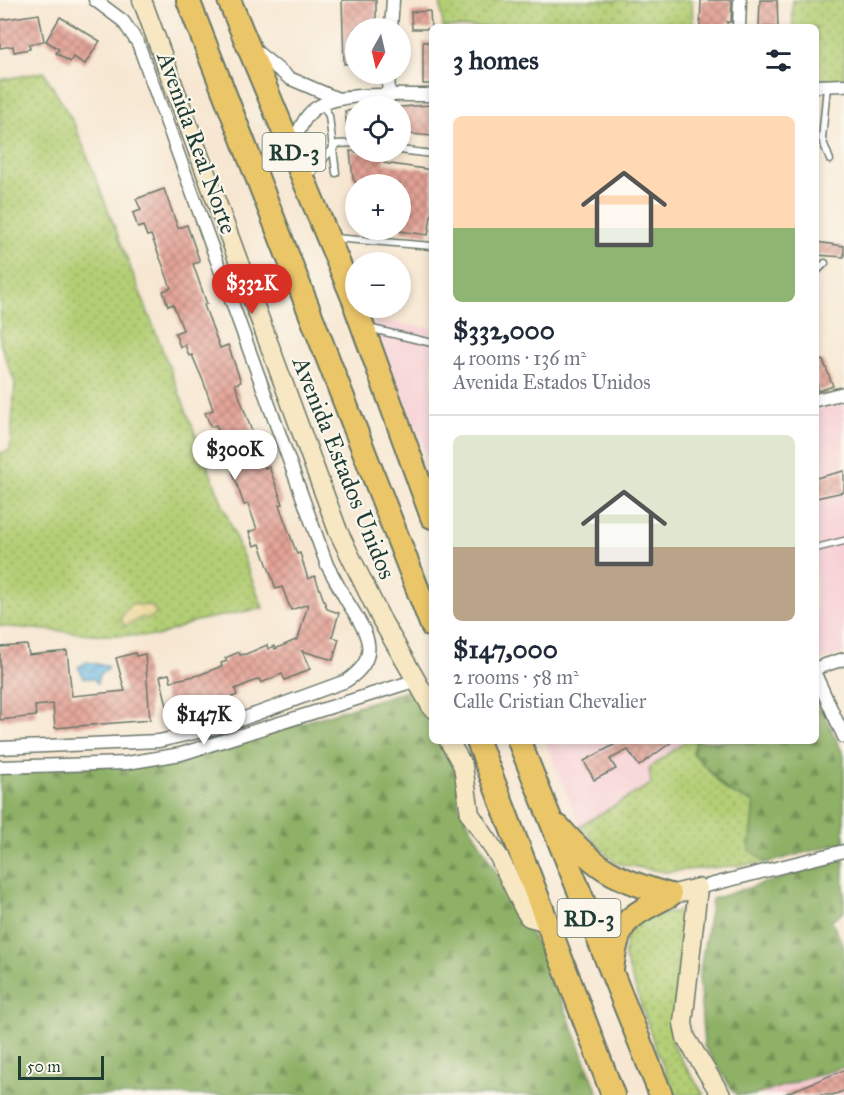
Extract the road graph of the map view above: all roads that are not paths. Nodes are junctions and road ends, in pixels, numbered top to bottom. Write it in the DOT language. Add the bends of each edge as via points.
graph roads {
  1 [pos="95,0"];
  2 [pos="142,0"];
  3 [pos="188,0"];
  4 [pos="229,0"];
  5 [pos="393,0"];
  6 [pos="740,0"];
  7 [pos="392,18"];
  8 [pos="739,24"];
  9 [pos="247,41"];
  10 [pos="821,86"];
  11 [pos="844,86"];
  12 [pos="429,95"];
  13 [pos="410,96"];
  14 [pos="338,99"];
  15 [pos="345,99"];
  16 [pos="322,103"];
  17 [pos="345,142"];
  18 [pos="292,148"];
  19 [pos="333,148"];
  20 [pos="411,151"];
  21 [pos="429,154"];
  22 [pos="830,160"];
  23 [pos="336,172"];
  24 [pos="305,180"];
  25 [pos="328,237"];
  26 [pos="429,246"];
  27 [pos="825,263"];
  28 [pos="819,269"];
  29 [pos="345,279"];
  30 [pos="361,318"];
  31 [pos="371,318"];
  32 [pos="429,342"];
  33 [pos="844,393"];
  34 [pos="819,399"];
  35 [pos="429,506"];
  36 [pos="844,541"];
  37 [pos="819,547"];
  38 [pos="429,618"];
  39 [pos="844,659"];
  40 [pos="819,667"];
  41 [pos="417,680"];
  42 [pos="819,682"];
  43 [pos="429,702"];
  44 [pos="844,736"];
  45 [pos="451,744"];
  46 [pos="479,744"];
  47 [pos="520,744"];
  48 [pos="0,748"];
  49 [pos="0,767"];
  50 [pos="548,813"];
  51 [pos="844,851"];
  52 [pos="698,888"];
  53 [pos="670,895"];
  54 [pos="548,922"];
  55 [pos="612,974"];
  56 [pos="613,1095"];
  57 [pos="661,1095"];
  58 [pos="721,1095"];
  1 -- 48 [label="street, Avenida Real Norte" via="123,21 138,43 327,565 366,631 368,654 356,674 346,681 220,727 159,741"];
  2 -- 41 [label="street, Avenida Estados Unidos" via="338,531 381,619"];
  3 -- 38 [label="highway, RD-3"];
  4 -- 9 [label="highway, RD-3"];
  5 -- 7 [label="street"];
  6 -- 8 [label="street"];
  9 -- 14 [label="street" via="266,62 289,78"];
  9 -- 18 [label="highway, RD-3"];
  10 -- 11 [label="street"];
  10 -- 22 [label="lane" via="822,139"];
  12 -- 13 [label="street"];
  14 -- 15 [label="street"];
  14 -- 16 [label="street"];
  16 -- 18 [label="street" via="309,113"];
  16 -- 19 [label="lane" via="329,116"];
  17 -- 19 [label="lane"];
  18 -- 24 [label="highway, RD-3"];
  19 -- 23 [label="lane"];
  19 -- 24 [label="lane"];
  20 -- 21 [label="lane"];
  24 -- 25 [label="highway, RD-3"];
  25 -- 26 [label="lane"];
  25 -- 29 [label="highway, RD-3"];
  27 -- 28 [label="lane"];
  30 -- 35 [label="highway, RD-3"];
  31 -- 32 [label="lane"];
  33 -- 34 [label="street"];
  36 -- 37 [label="lane"];
  39 -- 40 [label="street"];
  41 -- 43 [label="street, Avenida Estados Unidos"];
  41 -- 49 [label="street" via="181,754 126,763"];
  42 -- 44 [label="street"];
  45 -- 54 [label="street" via="463,766 470,814 500,857 524,909 530,917"];
  46 -- 54 [label="highway, RD-3"];
  47 -- 50 [label="highway, RD-3"];
  50 -- 53 [label="highway" via="581,852 602,869 626,882"];
  50 -- 55 [label="highway, RD-3"];
  51 -- 52 [label="street"];
  52 -- 53 [label="street"];
  52 -- 58 [label="street" via="683,1023 686,1038"];
  53 -- 55 [label="highway" via="630,916 620,930"];
  54 -- 56 [label="highway, RD-3"];
  55 -- 57 [label="highway, RD-3"];
}
